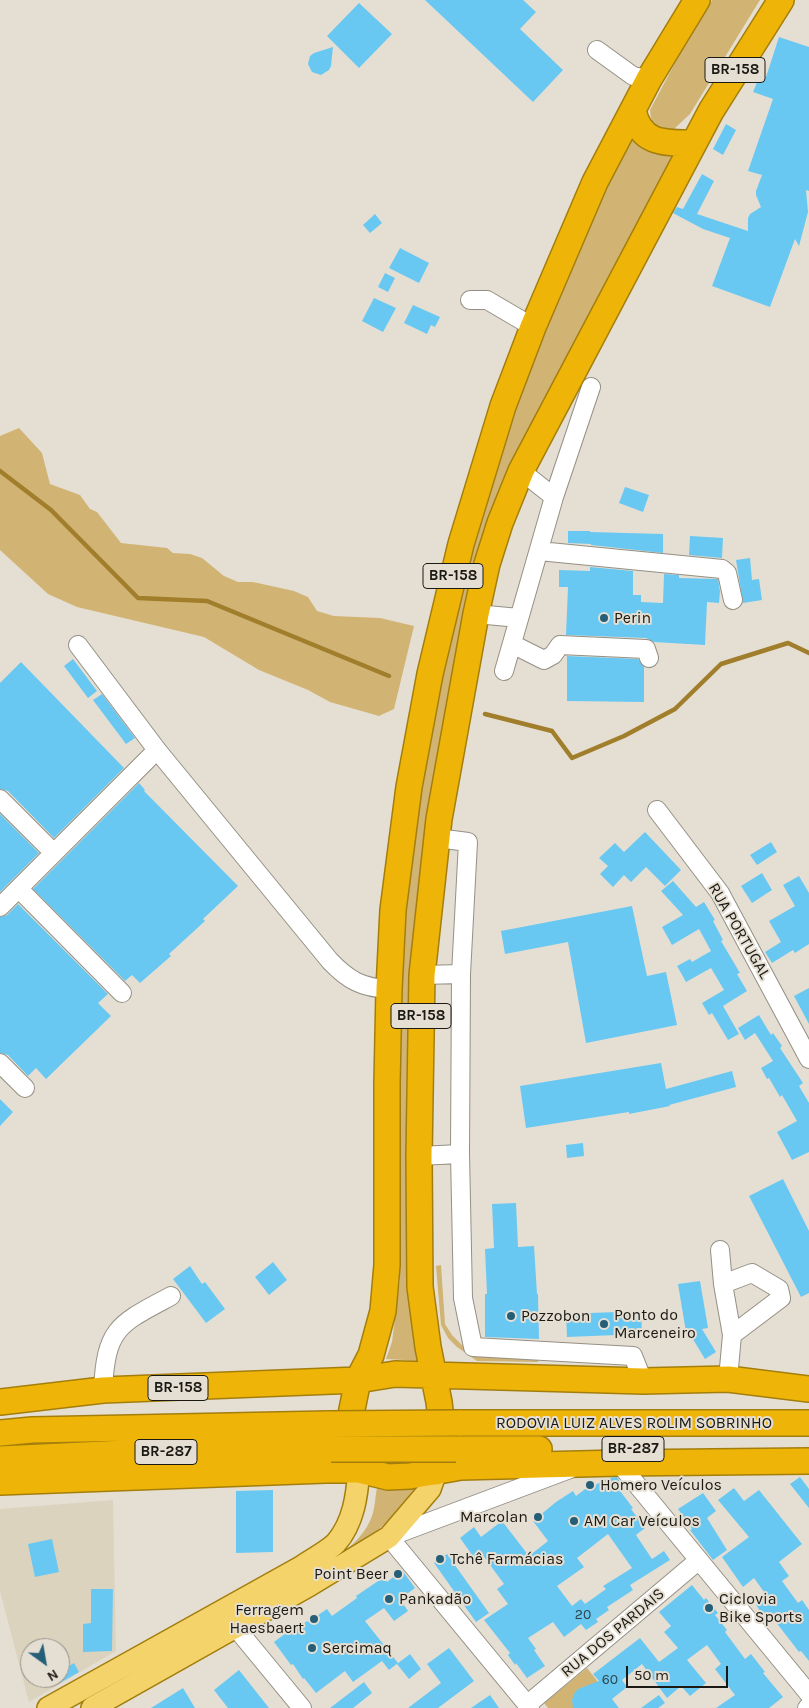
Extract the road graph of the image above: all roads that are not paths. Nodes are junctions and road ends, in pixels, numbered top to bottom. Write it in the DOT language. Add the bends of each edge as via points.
graph roads {
  1 [pos="697,0"];
  2 [pos="781,0"];
  3 [pos="597,50"];
  4 [pos="649,80"];
  5 [pos="633,110"];
  6 [pos="694,143"];
  7 [pos="470,300"];
  8 [pos="533,327"];
  9 [pos="591,387"];
  10 [pos="521,471"];
  11 [pos="554,497"];
  12 [pos="539,551"];
  13 [pos="733,600"];
  14 [pos="476,614"];
  15 [pos="520,618"];
  16 [pos="512,644"];
  17 [pos="78,645"];
  18 [pos="648,658"];
  19 [pos="504,671"];
  20 [pos="157,750"];
  21 [pos="0,799"];
  22 [pos="658,810"];
  23 [pos="438,838"];
  24 [pos="54,853"];
  25 [pos="19,889"];
  26 [pos="0,907"];
  27 [pos="461,974"];
  28 [pos="422,975"];
  29 [pos="389,989"];
  30 [pos="122,993"];
  31 [pos="809,1059"];
  32 [pos="0,1063"];
  33 [pos="26,1088"];
  34 [pos="460,1154"];
  35 [pos="419,1156"];
  36 [pos="720,1250"];
  37 [pos="723,1284"];
  38 [pos="171,1296"];
  39 [pos="732,1335"];
  40 [pos="555,1352"];
  41 [pos="432,1376"];
  42 [pos="556,1379"];
  43 [pos="728,1379"];
  44 [pos="358,1380"];
  45 [pos="643,1381"];
  46 [pos="809,1389"];
  47 [pos="103,1390"];
  48 [pos="0,1402"];
  49 [pos="809,1423"];
  50 [pos="0,1433"];
  51 [pos="809,1448"];
  52 [pos="0,1458"];
  53 [pos="809,1461"];
  54 [pos="619,1463"];
  55 [pos="580,1465"];
  56 [pos="360,1470"];
  57 [pos="436,1472"];
  58 [pos="0,1482"];
  59 [pos="389,1537"];
  60 [pos="699,1560"];
  61 [pos="236,1628"];
  62 [pos="809,1694"];
  63 [pos="80,1701"];
  64 [pos="528,1706"];
  65 [pos="48,1708"];
  66 [pos="92,1708"];
  67 [pos="302,1708"];
  1 -- 4 [label="highway, BR-158"];
  2 -- 6 [label="highway, BR-158"];
  3 -- 4 [label="street" via="633,76"];
  4 -- 5 [label="highway, BR-158"];
  5 -- 6 [label="highway" via="636,124 657,142"];
  5 -- 8 [label="highway, BR-158" via="594,182"];
  6 -- 10 [label="highway, BR-158"];
  7 -- 8 [label="street" via="487,300"];
  8 -- 29 [label="highway, BR-158" via="503,406 461,544 430,674 409,787 393,910"];
  9 -- 11 [label="street"];
  10 -- 11 [label="street"];
  10 -- 14 [label="highway, BR-158" via="487,564"];
  11 -- 12 [label="street"];
  12 -- 13 [label="street" via="722,569"];
  12 -- 15 [label="street"];
  14 -- 15 [label="street"];
  14 -- 23 [label="highway, BR-158"];
  15 -- 16 [label="street"];
  16 -- 18 [label="street" via="544,660 560,646 646,649"];
  16 -- 19 [label="street"];
  17 -- 20 [label="street"];
  20 -- 24 [label="street"];
  20 -- 29 [label="street" via="330,961 343,974 372,988"];
  21 -- 24 [label="street"];
  22 -- 31 [label="street, RUA PORTUGAL" via="720,893"];
  23 -- 27 [label="street" via="468,842"];
  23 -- 28 [label="highway, BR-158"];
  24 -- 25 [label="street"];
  25 -- 26 [label="street"];
  25 -- 30 [label="street"];
  27 -- 28 [label="street"];
  27 -- 34 [label="street"];
  28 -- 35 [label="highway, BR-158"];
  29 -- 44 [label="highway, BR-158" via="387,1265 383,1311 371,1355"];
  32 -- 33 [label="street"];
  34 -- 35 [label="street"];
  34 -- 40 [label="street" via="463,1298 473,1347"];
  35 -- 41 [label="highway, BR-158" via="420,1287"];
  36 -- 37 [label="street"];
  37 -- 39 [label="street"];
  37 -- 39 [label="street" via="752,1273 779,1289 781,1298"];
  38 -- 47 [label="street" via="131,1318 115,1334 108,1346"];
  39 -- 43 [label="street"];
  40 -- 42 [label="street"];
  40 -- 45 [label="street" via="633,1356"];
  41 -- 42 [label="highway"];
  41 -- 44 [label="highway" via="395,1374"];
  41 -- 57 [label="highway, BR-158" via="443,1436 441,1461"];
  42 -- 45 [label="highway"];
  43 -- 45 [label="highway"];
  43 -- 46 [label="highway"];
  44 -- 47 [label="highway, BR-158"];
  44 -- 56 [label="highway" via="348,1429 349,1454"];
  47 -- 48 [label="highway, BR-158"];
  49 -- 50 [label="highway, RODOVIA LUIZ ALVES ROLIM SOBRINHO / BR-287, bridge" via="329,1424"];
  51 -- 52 [label="highway, RODOVIA LUIZ ALVES ROLIM SOBRINHO / BR-287, bridge" via="331,1449"];
  53 -- 54 [label="highway, BR-287"];
  54 -- 55 [label="highway, BR-287"];
  54 -- 60 [label="street"];
  55 -- 57 [label="highway, BR-287" via="462,1467"];
  55 -- 59 [label="street"];
  56 -- 57 [label="highway" via="388,1477"];
  56 -- 58 [label="highway"];
  56 -- 63 [label="main road" via="357,1500 348,1525 336,1543"];
  57 -- 59 [label="main road" via="430,1489"];
  59 -- 61 [label="main road"];
  59 -- 64 [label="street"];
  60 -- 62 [label="street"];
  60 -- 64 [label="street, RUA DOS PARDAIS"];
  61 -- 66 [label="main road"];
  61 -- 67 [label="street"];
  63 -- 65 [label="main road"];
}
